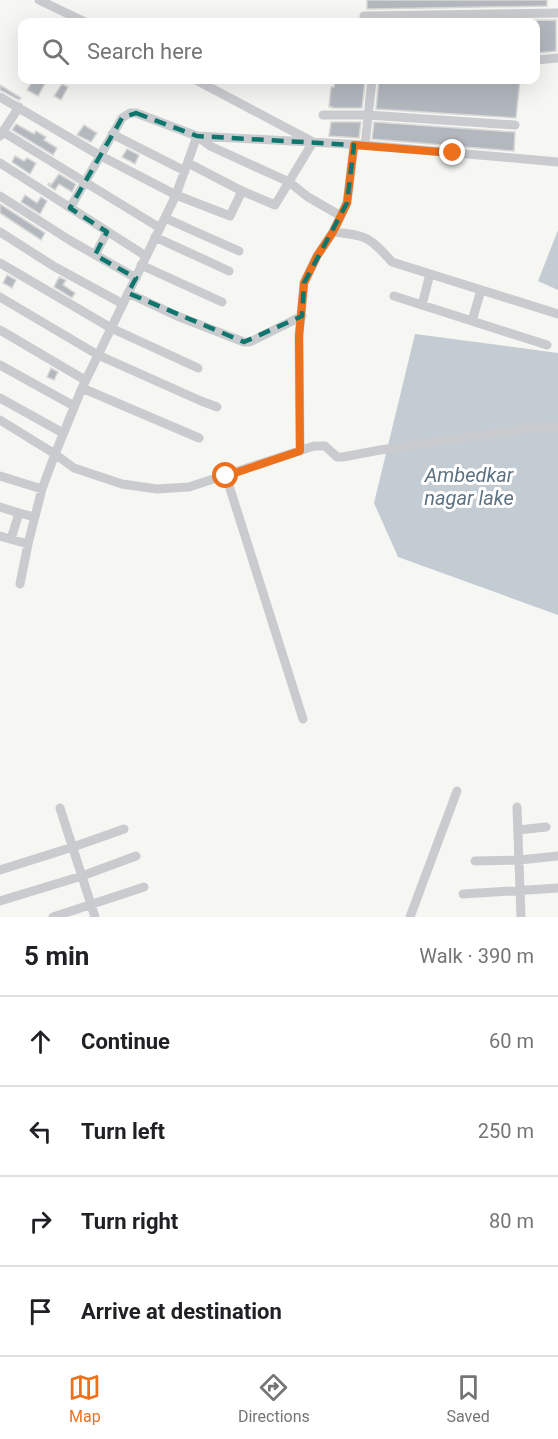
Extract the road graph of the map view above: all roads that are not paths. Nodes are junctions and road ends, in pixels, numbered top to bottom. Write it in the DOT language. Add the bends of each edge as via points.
graph roads {
  1 [pos="39,0"];
  2 [pos="558,13"];
  3 [pos="364,16"];
  4 [pos="77,18"];
  5 [pos="558,58"];
  6 [pos="540,60"];
  7 [pos="204,84"];
  8 [pos="372,84"];
  9 [pos="0,97"];
  10 [pos="19,107"];
  11 [pos="323,115"];
  12 [pos="368,115"];
  13 [pos="516,125"];
  14 [pos="1,134"];
  15 [pos="112,134"];
  16 [pos="197,136"];
  17 [pos="313,142"];
  18 [pos="354,145"];
  19 [pos="365,146"];
  20 [pos="99,155"];
  21 [pos="0,163"];
  22 [pos="558,164"];
  23 [pos="186,167"];
  24 [pos="85,182"];
  25 [pos="289,182"];
  26 [pos="242,191"];
  27 [pos="176,195"];
  28 [pos="0,196"];
  29 [pos="70,208"];
  30 [pos="340,216"];
  31 [pos="165,218"];
  32 [pos="160,228"];
  33 [pos="0,232"];
  34 [pos="107,232"];
  35 [pos="333,232"];
  36 [pos="155,237"];
  37 [pos="238,251"];
  38 [pos="95,255"];
  39 [pos="144,261"];
  40 [pos="0,263"];
  41 [pos="229,271"];
  42 [pos="430,274"];
  43 [pos="135,278"];
  44 [pos="481,290"];
  45 [pos="128,293"];
  46 [pos="394,296"];
  47 [pos="0,297"];
  48 [pos="222,302"];
  49 [pos="123,304"];
  50 [pos="422,305"];
  51 [pos="558,314"];
  52 [pos="302,316"];
  53 [pos="472,321"];
  54 [pos="111,328"];
  55 [pos="0,330"];
  56 [pos="547,345"];
  57 [pos="98,355"];
  58 [pos="0,365"];
  59 [pos="198,368"];
  60 [pos="83,384"];
  61 [pos="0,398"];
  62 [pos="74,406"];
  63 [pos="217,406"];
  64 [pos="0,420"];
  65 [pos="558,427"];
  66 [pos="63,433"];
  67 [pos="199,438"];
  68 [pos="300,451"];
  69 [pos="55,454"];
  70 [pos="0,476"];
  71 [pos="226,476"];
  72 [pos="42,489"];
  73 [pos="0,507"];
  74 [pos="19,513"];
  75 [pos="35,517"];
  76 [pos="0,536"];
  77 [pos="11,539"];
  78 [pos="28,544"];
  79 [pos="20,585"];
  80 [pos="303,719"];
  81 [pos="457,791"];
  82 [pos="517,807"];
  83 [pos="60,808"];
  84 [pos="546,827"];
  85 [pos="124,829"];
  86 [pos="518,830"];
  87 [pos="73,847"];
  88 [pos="136,856"];
  89 [pos="558,856"];
  90 [pos="519,860"];
  91 [pos="475,861"];
  92 [pos="0,870"];
  93 [pos="82,876"];
  94 [pos="144,887"];
  95 [pos="558,888"];
  96 [pos="520,891"];
  97 [pos="463,894"];
  98 [pos="0,901"];
  99 [pos="90,904"];
  100 [pos="52,917"];
  101 [pos="94,917"];
  102 [pos="410,917"];
  103 [pos="521,917"];
  1 -- 4 [label="street"];
  2 -- 3 [label="street"];
  5 -- 6 [label="street"];
  7 -- 17 [label="street"];
  8 -- 12 [label="street"];
  9 -- 10 [label="street"];
  10 -- 14 [label="street"];
  10 -- 20 [label="street"];
  11 -- 12 [label="street"];
  12 -- 13 [label="street"];
  12 -- 19 [label="street"];
  14 -- 24 [label="street"];
  15 -- 16 [label="street" via="122,117 136,113"];
  15 -- 20 [label="street"];
  15 -- 23 [label="street"];
  16 -- 17 [label="street"];
  16 -- 23 [label="street"];
  16 -- 25 [label="street" via="210,146"];
  17 -- 18 [label="street"];
  17 -- 25 [label="street"];
  18 -- 19 [label="street"];
  18 -- 30 [label="street" via="347,203"];
  19 -- 22 [label="street"];
  20 -- 24 [label="street"];
  20 -- 27 [label="street"];
  21 -- 29 [label="street"];
  23 -- 26 [label="street"];
  23 -- 27 [label="street"];
  24 -- 29 [label="street"];
  24 -- 32 [label="street"];
  25 -- 26 [label="street" via="275,205"];
  25 -- 30 [label="street"];
  26 -- 27 [label="street" via="230,216"];
  27 -- 31 [label="street"];
  28 -- 38 [label="street"];
  29 -- 34 [label="street"];
  30 -- 35 [label="street"];
  31 -- 32 [label="street"];
  31 -- 37 [label="street"];
  32 -- 36 [label="street"];
  33 -- 49 [label="street"];
  34 -- 38 [label="street"];
  34 -- 39 [label="street"];
  35 -- 42 [label="street" via="367,238 392,262"];
  35 -- 52 [label="street" via="304,283"];
  36 -- 39 [label="street"];
  36 -- 41 [label="street"];
  38 -- 43 [label="street"];
  39 -- 43 [label="street"];
  39 -- 48 [label="street"];
  40 -- 54 [label="street"];
  42 -- 44 [label="street"];
  42 -- 50 [label="street"];
  43 -- 45 [label="street"];
  44 -- 51 [label="street"];
  44 -- 53 [label="street"];
  45 -- 49 [label="street"];
  45 -- 52 [label="street" via="244,342"];
  46 -- 50 [label="street"];
  47 -- 57 [label="street"];
  49 -- 54 [label="street"];
  50 -- 53 [label="street"];
  52 -- 68 [label="street"];
  53 -- 56 [label="street"];
  54 -- 57 [label="street"];
  54 -- 59 [label="street"];
  55 -- 60 [label="street"];
  57 -- 60 [label="street"];
  57 -- 63 [label="street"];
  58 -- 62 [label="street"];
  60 -- 62 [label="street"];
  60 -- 67 [label="street"];
  61 -- 66 [label="street"];
  62 -- 66 [label="street"];
  64 -- 69 [label="street"];
  65 -- 68 [label="street" via="343,457 337,457 325,446"];
  66 -- 69 [label="street"];
  68 -- 71 [label="street"];
  69 -- 71 [label="street" via="74,468 122,484 157,489 189,487"];
  69 -- 72 [label="street"];
  70 -- 72 [label="street"];
  71 -- 80 [label="street"];
  72 -- 75 [label="street"];
  73 -- 74 [label="street"];
  74 -- 75 [label="street"];
  74 -- 77 [label="street"];
  75 -- 78 [label="street"];
  76 -- 77 [label="street"];
  77 -- 78 [label="street"];
  78 -- 79 [label="street"];
  81 -- 102 [label="street"];
  82 -- 86 [label="street"];
  83 -- 87 [label="street"];
  84 -- 86 [label="street"];
  85 -- 87 [label="street"];
  86 -- 90 [label="street"];
  87 -- 92 [label="street"];
  87 -- 93 [label="street"];
  88 -- 93 [label="street"];
  89 -- 90 [label="street"];
  90 -- 91 [label="street"];
  90 -- 96 [label="street"];
  93 -- 98 [label="street"];
  93 -- 99 [label="street"];
  94 -- 99 [label="street"];
  95 -- 96 [label="street"];
  96 -- 97 [label="street"];
  96 -- 103 [label="street"];
  99 -- 100 [label="street"];
  99 -- 101 [label="street"];
}
